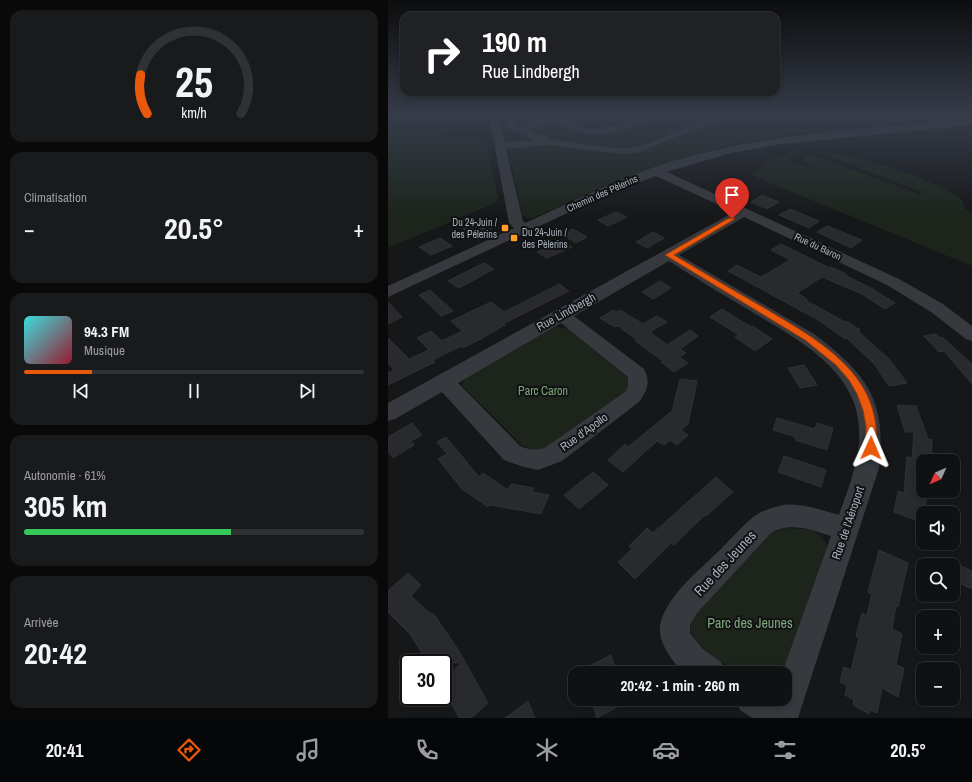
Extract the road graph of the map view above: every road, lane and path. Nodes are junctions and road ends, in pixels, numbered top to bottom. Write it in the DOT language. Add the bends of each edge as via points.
graph roads {
  1 [pos="501,150"];
  2 [pos="611,150"];
  3 [pos="637,150"];
  4 [pos="737,150"];
  5 [pos="656,171"];
  6 [pos="744,212"];
  7 [pos="524,229"];
  8 [pos="669,255"];
  9 [pos="388,292"];
  10 [pos="562,315"];
  11 [pos="972,335"];
  12 [pos="444,381"];
  13 [pos="388,413"];
  14 [pos="846,529"];
  15 [pos="700,666"];
  16 [pos="762,706"];
  17 [pos="782,718"];
  1 -- 7 [label="street" via="516,224"];
  2 -- 3 [label="street"];
  4 -- 5 [label="street, Chemin des Pèlerins"];
  5 -- 6 [label="street, Rue du Baron"];
  5 -- 7 [label="street, Chemin des Pèlerins" via="604,191"];
  6 -- 8 [label="street, Rue Lindbergh"];
  6 -- 11 [label="street, Rue du Baron" via="893,282 937,308"];
  7 -- 9 [label="street, Chemin des Pèlerins"];
  8 -- 10 [label="street, Rue Lindbergh"];
  8 -- 14 [label="street, Rue de l'Aéroport" via="808,338 839,363 852,378 868,410 871,448 867,468"];
  10 -- 12 [label="street, Rue Lindbergh"];
  10 -- 12 [label="street, Rue d'Apollo" via="637,374 639,381 638,389 632,397 554,454 538,460 524,458 512,452"];
  12 -- 13 [label="street, Rue Lindbergh"];
  14 -- 15 [label="street, Rue des Jeunes" via="793,515 768,519 755,531 687,603 679,615 675,627 677,637 688,656"];
  14 -- 17 [label="street, Rue de l'Aéroport"];
  16 -- 17 [label="street"];
}
